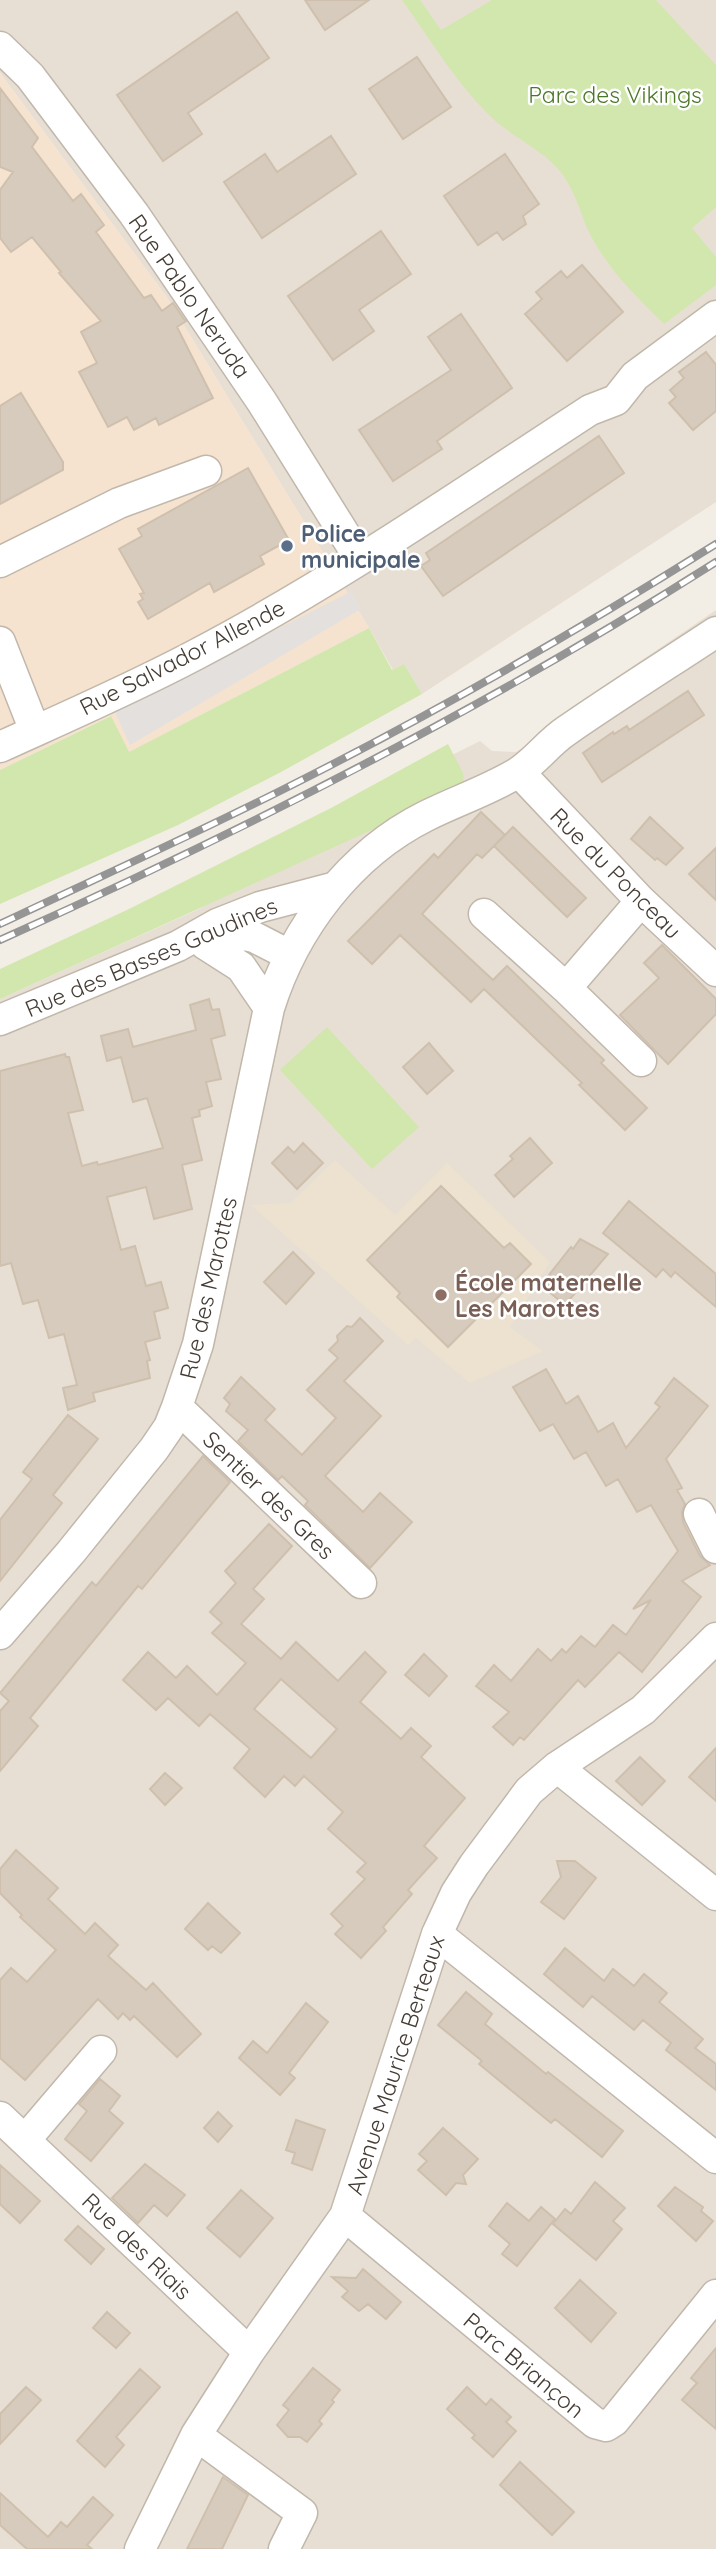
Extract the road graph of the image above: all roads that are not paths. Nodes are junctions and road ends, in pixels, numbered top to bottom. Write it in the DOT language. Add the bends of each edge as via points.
graph roads {
  1 [pos="0,47"];
  2 [pos="716,316"];
  3 [pos="206,471"];
  4 [pos="360,559"];
  5 [pos="0,562"];
  6 [pos="716,632"];
  7 [pos="0,642"];
  8 [pos="35,731"];
  9 [pos="0,747"];
  10 [pos="519,772"];
  11 [pos="337,887"];
  12 [pos="641,901"];
  13 [pos="260,907"];
  14 [pos="484,914"];
  15 [pos="191,945"];
  16 [pos="295,945"];
  17 [pos="716,971"];
  18 [pos="566,988"];
  19 [pos="269,1007"];
  20 [pos="0,1020"];
  21 [pos="641,1061"];
  22 [pos="177,1407"];
  23 [pos="699,1514"];
  24 [pos="716,1548"];
  25 [pos="361,1583"];
  26 [pos="0,1634"];
  27 [pos="713,1647"];
  28 [pos="557,1767"];
  29 [pos="716,1895"];
  30 [pos="437,1934"];
  31 [pos="101,2050"];
  32 [pos="0,2117"];
  33 [pos="25,2140"];
  34 [pos="716,2158"];
  35 [pos="345,2216"];
  36 [pos="716,2295"];
  37 [pos="249,2353"];
  38 [pos="196,2435"];
  39 [pos="140,2549"];
  40 [pos="284,2549"];
  1 -- 4 [label="street, Rue Pablo Neruda" via="30,76 134,215 262,402"];
  2 -- 4 [label="street, Rue Salvador Allende" via="635,376 616,400 590,410"];
  3 -- 5 [label="street" via="120,503"];
  4 -- 8 [label="street, Rue Salvador Allende" via="196,655"];
  6 -- 10 [label="street" via="562,733"];
  7 -- 8 [label="street"];
  8 -- 9 [label="street, Rue Salvador Allende"];
  10 -- 11 [label="street" via="424,817 362,859"];
  10 -- 12 [label="street, Rue du Ponceau"];
  11 -- 13 [label="street, Rue des Basses Gaudines"];
  11 -- 16 [label="street, Rue des Marottes"];
  12 -- 17 [label="street, Rue du Ponceau"];
  12 -- 18 [label="street"];
  13 -- 15 [label="street, Rue des Basses Gaudines" via="217,925"];
  13 -- 16 [label="street" via="281,919"];
  14 -- 18 [label="street"];
  15 -- 16 [label="street" via="245,935"];
  15 -- 19 [label="street" via="241,967"];
  15 -- 20 [label="street, Rue des Basses Gaudines"];
  16 -- 19 [label="street, Rue des Marottes"];
  18 -- 21 [label="street"];
  19 -- 22 [label="street, Rue des Marottes" via="198,1344"];
  22 -- 25 [label="street, Sentier des Gres"];
  22 -- 26 [label="street, Rue des Marottes" via="155,1449"];
  23 -- 24 [label="street"];
  27 -- 28 [label="street, Avenue Maurice Berteaux" via="643,1710"];
  28 -- 29 [label="street"];
  28 -- 30 [label="street, Avenue Maurice Berteaux" via="528,1791 474,1865"];
  30 -- 34 [label="street"];
  30 -- 35 [label="street, Avenue Maurice Berteaux"];
  31 -- 33 [label="street"];
  32 -- 33 [label="street, Rue des Riais"];
  33 -- 37 [label="street, Rue des Riais"];
  35 -- 36 [label="street, Parc Briançon" via="595,2423 606,2426"];
  35 -- 37 [label="street, Avenue Maurice Berteaux"];
  37 -- 38 [label="street, Avenue Maurice Berteaux"];
  38 -- 39 [label="street, Avenue Maurice Berteaux"];
  38 -- 40 [label="street" via="302,2513"];
}
